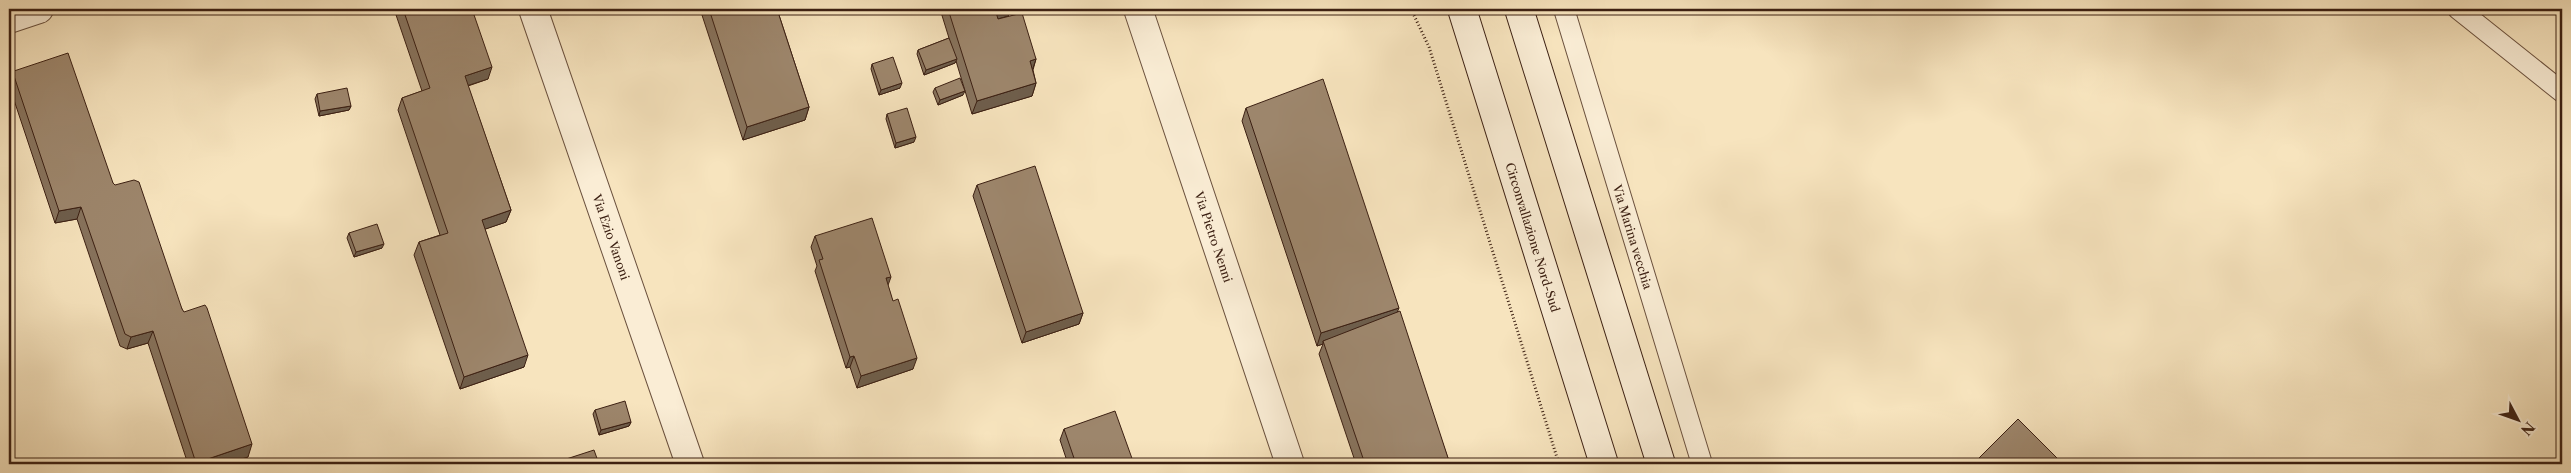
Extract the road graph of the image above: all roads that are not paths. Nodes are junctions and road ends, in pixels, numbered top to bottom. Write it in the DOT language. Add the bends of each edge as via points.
graph roads {
  1 [pos="40,9"];
  2 [pos="533,9"];
  3 [pos="1138,9"];
  4 [pos="1462,9"];
  5 [pos="1519,9"];
  6 [pos="1564,9"];
  7 [pos="2458,9"];
  8 [pos="9,19"];
  9 [pos="2562,92"];
  10 [pos="690,464"];
  11 [pos="1290,464"];
  12 [pos="1604,464"];
  13 [pos="1662,464"];
  14 [pos="1702,464"];
  1 -- 8 [label="street"];
  2 -- 10 [label="street, Via Ezio Vanoni"];
  3 -- 11 [label="street, Via Pietro Nenni"];
  4 -- 12 [label="street, Circonvallazione Nord-Sud"];
  5 -- 13 [label="street"];
  6 -- 14 [label="lane, Via Marina vecchia"];
  7 -- 9 [label="lane"];
}
